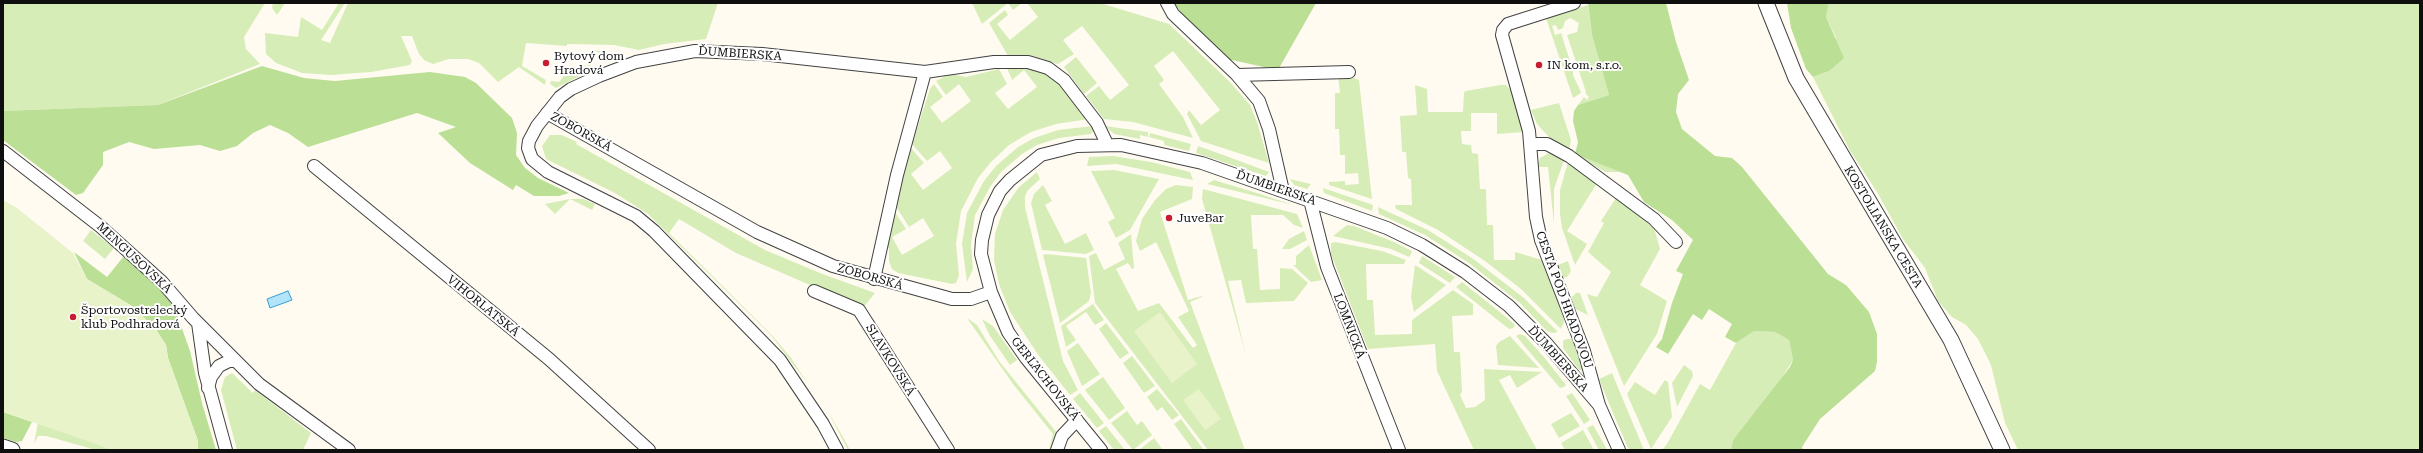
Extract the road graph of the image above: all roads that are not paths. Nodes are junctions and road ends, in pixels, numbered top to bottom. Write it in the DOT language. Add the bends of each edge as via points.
graph roads {
  1 [pos="1167,3"];
  2 [pos="1574,3"];
  3 [pos="1766,3"];
  4 [pos="925,72"];
  5 [pos="1349,72"];
  6 [pos="1237,75"];
  7 [pos="547,113"];
  8 [pos="1107,144"];
  9 [pos="1530,144"];
  10 [pos="3,151"];
  11 [pos="314,166"];
  12 [pos="1283,191"];
  13 [pos="1310,200"];
  14 [pos="1676,242"];
  15 [pos="874,279"];
  16 [pos="814,291"];
  17 [pos="991,292"];
  18 [pos="198,323"];
  19 [pos="235,361"];
  20 [pos="208,388"];
  21 [pos="1599,405"];
  22 [pos="1077,420"];
  23 [pos="3,447"];
  24 [pos="12,450"];
  25 [pos="226,450"];
  26 [pos="349,450"];
  27 [pos="648,450"];
  28 [pos="837,450"];
  29 [pos="948,450"];
  30 [pos="1057,450"];
  31 [pos="1101,450"];
  32 [pos="1398,450"];
  33 [pos="1619,450"];
  34 [pos="2002,450"];
  1 -- 6 [label="street" via="1173,14"];
  2 -- 9 [label="street, CESTA POD HRADOVOU" via="1508,24 1502,30 1511,70 1527,117"];
  3 -- 34 [label="street, KOSTOLIANSKA CESTA" via="1796,78 1951,340"];
  4 -- 7 [label="street, ĎUMBIERSKA" via="762,54 695,51 636,62 599,76 565,92"];
  4 -- 8 [label="street, ĎUMBIERSKA" via="994,62 1028,62 1048,68 1064,80 1097,123"];
  4 -- 15 [label="street" via="897,175"];
  5 -- 6 [label="street"];
  6 -- 12 [label="street" via="1253,91 1265,113"];
  7 -- 15 [label="street, ZOBORSKÁ" via="757,232 833,266"];
  7 -- 28 [label="street, ZOBORSKÁ" via="529,141 528,148 532,159 548,172 636,216 654,231 780,360 823,424"];
  8 -- 12 [label="street, ĎUMBIERSKA" via="1190,160"];
  8 -- 17 [label="street, GERLACHOVSKÁ" via="1077,146 1041,155 1019,170 1000,191 988,215 982,240 984,269"];
  9 -- 14 [label="street" via="1547,144 1569,156 1654,219"];
  9 -- 21 [label="street, CESTA POD HRADOVOU" via="1536,217 1541,240 1584,351"];
  10 -- 18 [label="street, MENGUSOVSKÁ" via="101,227 162,282"];
  11 -- 27 [label="street, VIHORLATSKÁ" via="549,359"];
  12 -- 13 [label="street, ĎUMBIERSKA"];
  13 -- 21 [label="street, ĎUMBIERSKA" via="1387,228 1422,245 1465,272 1509,306 1546,343"];
  13 -- 32 [label="street, LOMNICKÁ" via="1327,267"];
  15 -- 17 [label="street, ZOBORSKÁ" via="952,299 971,299"];
  16 -- 29 [label="street, SLAVKOVSKÁ" via="859,310"];
  17 -- 22 [label="street, GERLACHOVSKÁ" via="1008,332"];
  18 -- 19 [label="street, MENGUSOVSKÁ"];
  18 -- 20 [label="street"];
  19 -- 20 [label="street" via="219,366 211,377"];
  19 -- 26 [label="street, MENGUSOVSKÁ" via="259,384"];
  20 -- 25 [label="street"];
  21 -- 33 [label="street, CESTA POD HRADOVOU"];
  22 -- 30 [label="street" via="1062,436"];
  22 -- 31 [label="street, GERLACHOVSKÁ"];
  23 -- 24 [label="street"];
}
